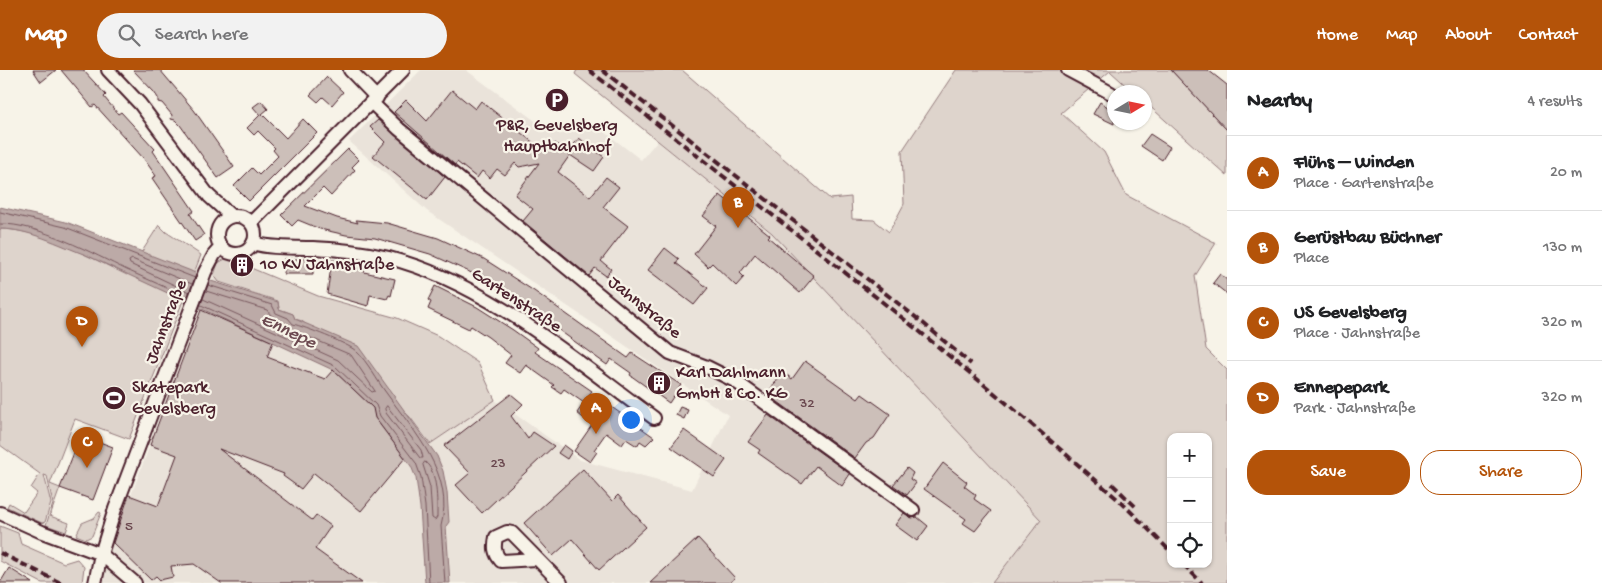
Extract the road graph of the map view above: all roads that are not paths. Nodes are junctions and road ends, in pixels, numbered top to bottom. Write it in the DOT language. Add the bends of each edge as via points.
graph roads {
  1 [pos="108,70"];
  2 [pos="350,70"];
  3 [pos="403,70"];
  4 [pos="1068,70"];
  5 [pos="1107,91"];
  6 [pos="375,100"];
  7 [pos="209,196"];
  8 [pos="231,216"];
  9 [pos="251,223"];
  10 [pos="218,228"];
  11 [pos="253,243"];
  12 [pos="221,247"];
  13 [pos="654,418"];
  14 [pos="913,510"];
  15 [pos="0,513"];
  16 [pos="101,554"];
  17 [pos="536,559"];
  18 [pos="95,583"];
  19 [pos="135,583"];
  20 [pos="561,583"];
  1 -- 7 [label="street" via="140,104"];
  2 -- 6 [label="street, Jahnstraße"];
  3 -- 6 [label="street"];
  4 -- 5 [label="street"];
  6 -- 9 [label="street"];
  6 -- 14 [label="street, Jahnstraße" via="398,130 670,353 735,381"];
  7 -- 8 [label="street"];
  7 -- 10 [label="street"];
  8 -- 9 [label="street"];
  8 -- 10 [label="street"];
  9 -- 11 [label="street" via="255,236"];
  10 -- 12 [label="street"];
  11 -- 12 [label="street" via="238,254"];
  11 -- 13 [label="street, Gartenstraße" via="363,253 438,274 503,309"];
  12 -- 16 [label="street, Jahnstraße" via="205,272 189,312"];
  15 -- 16 [label="street" via="50,536"];
  16 -- 18 [label="street, Jahnstraße"];
  16 -- 19 [label="street"];
  17 -- 20 [label="street"];
}
